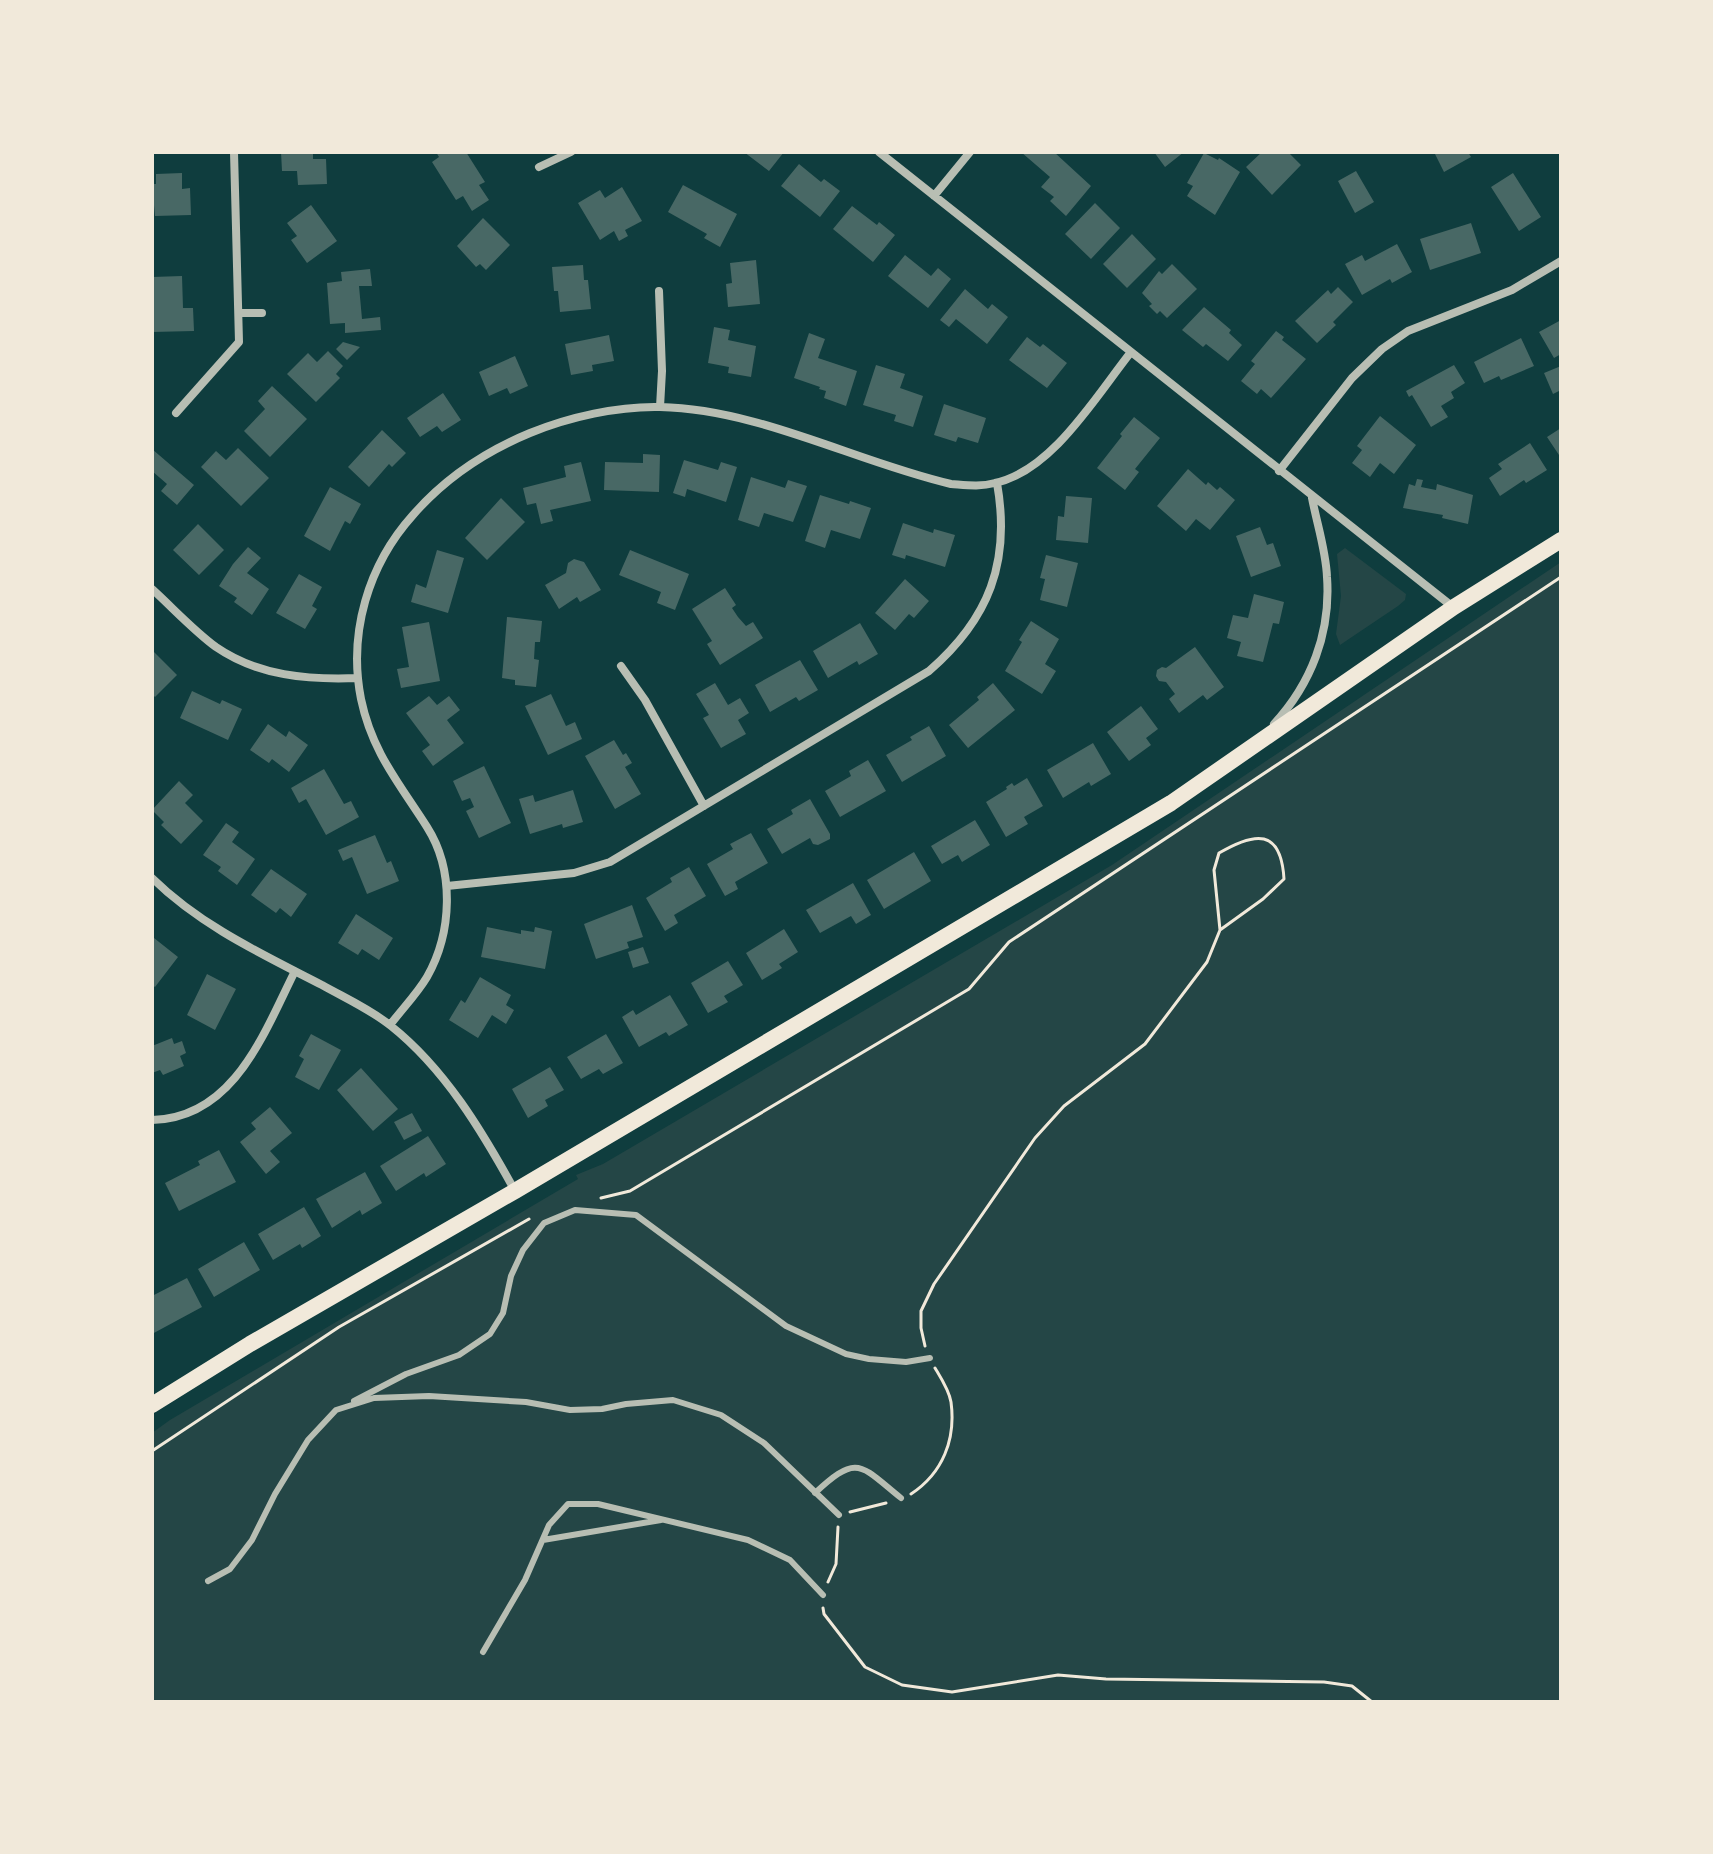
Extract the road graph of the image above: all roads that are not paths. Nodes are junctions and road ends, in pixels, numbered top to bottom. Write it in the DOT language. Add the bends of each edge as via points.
graph roads {
  1 [pos="234,152"];
  2 [pos="571,152"];
  3 [pos="879,152"];
  4 [pos="970,152"];
  5 [pos="539,167"];
  6 [pos="934,196"];
  7 [pos="1561,261"];
  8 [pos="659,291"];
  9 [pos="239,313"];
  10 [pos="262,313"];
  11 [pos="1131,352"];
  12 [pos="660,407"];
  13 [pos="176,413"];
  14 [pos="1279,471"];
  15 [pos="997,483"];
  16 [pos="1312,497"];
  17 [pos="1561,540"];
  18 [pos="152,589"];
  19 [pos="1454,607"];
  20 [pos="621,666"];
  21 [pos="358,678"];
  22 [pos="1254,745"];
  23 [pos="704,806"];
  24 [pos="152,878"];
  25 [pos="447,886"];
  26 [pos="295,971"];
  27 [pos="390,1025"];
  28 [pos="152,1120"];
  29 [pos="515,1191"];
  30 [pos="930,1358"];
  31 [pos="152,1405"];
  32 [pos="336,1410"];
  33 [pos="815,1493"];
  34 [pos="901,1498"];
  35 [pos="839,1515"];
  36 [pos="667,1519"];
  37 [pos="543,1540"];
  38 [pos="208,1581"];
  39 [pos="823,1595"];
  40 [pos="483,1652"];
  1 -- 9 [label="street"];
  2 -- 5 [label="street"];
  3 -- 6 [label="street"];
  4 -- 6 [label="street"];
  6 -- 11 [label="street"];
  7 -- 14 [label="street" via="1512,290 1429,321 1382,349 1352,378"];
  8 -- 12 [label="street"];
  9 -- 10 [label="street"];
  9 -- 13 [label="street" via="239,342"];
  11 -- 14 [label="street"];
  11 -- 15 [label="street" via="1051,450"];
  12 -- 15 [label="street" via="768,427 951,484"];
  12 -- 21 [label="street" via="549,425 489,452 442,485 401,529 374,573 361,615"];
  14 -- 16 [label="street"];
  15 -- 23 [label="street" via="1002,525 997,571 960,643 910,685"];
  16 -- 19 [label="street"];
  16 -- 22 [label="street" via="1327,573 1325,623 1312,671 1300,692"];
  17 -- 19 [label="main road"];
  18 -- 21 [label="street" via="212,644 246,662 295,677"];
  19 -- 22 [label="main road"];
  20 -- 23 [label="street"];
  21 -- 25 [label="street" via="378,753 429,830"];
  22 -- 29 [label="main road" via="1171,803"];
  23 -- 25 [label="street" via="595,868"];
  24 -- 26 [label="street" via="197,917"];
  25 -- 27 [label="street" via="444,931 429,973"];
  26 -- 27 [label="street"];
  26 -- 28 [label="street" via="234,1082 194,1110"];
  27 -- 29 [label="street" via="455,1092"];
  29 -- 31 [label="main road"];
  30 -- 32 [label="lane" via="906,1362 846,1354 786,1326 636,1215 575,1210 544,1223 523,1250 503,1313 490,1334 459,1355 406,1374"];
  32 -- 33 [label="lane" via="374,1398 429,1396 570,1410 673,1400 721,1415 764,1443"];
  32 -- 38 [label="lane" via="308,1440 252,1540 230,1569"];
  33 -- 34 [label="lane" via="852,1466 864,1468"];
  33 -- 35 [label="lane"];
  36 -- 37 [label="lane"];
  36 -- 37 [label="lane" via="598,1504 568,1504"];
  36 -- 39 [label="lane" via="748,1540 776,1553 790,1560"];
  37 -- 40 [label="lane"];
}
